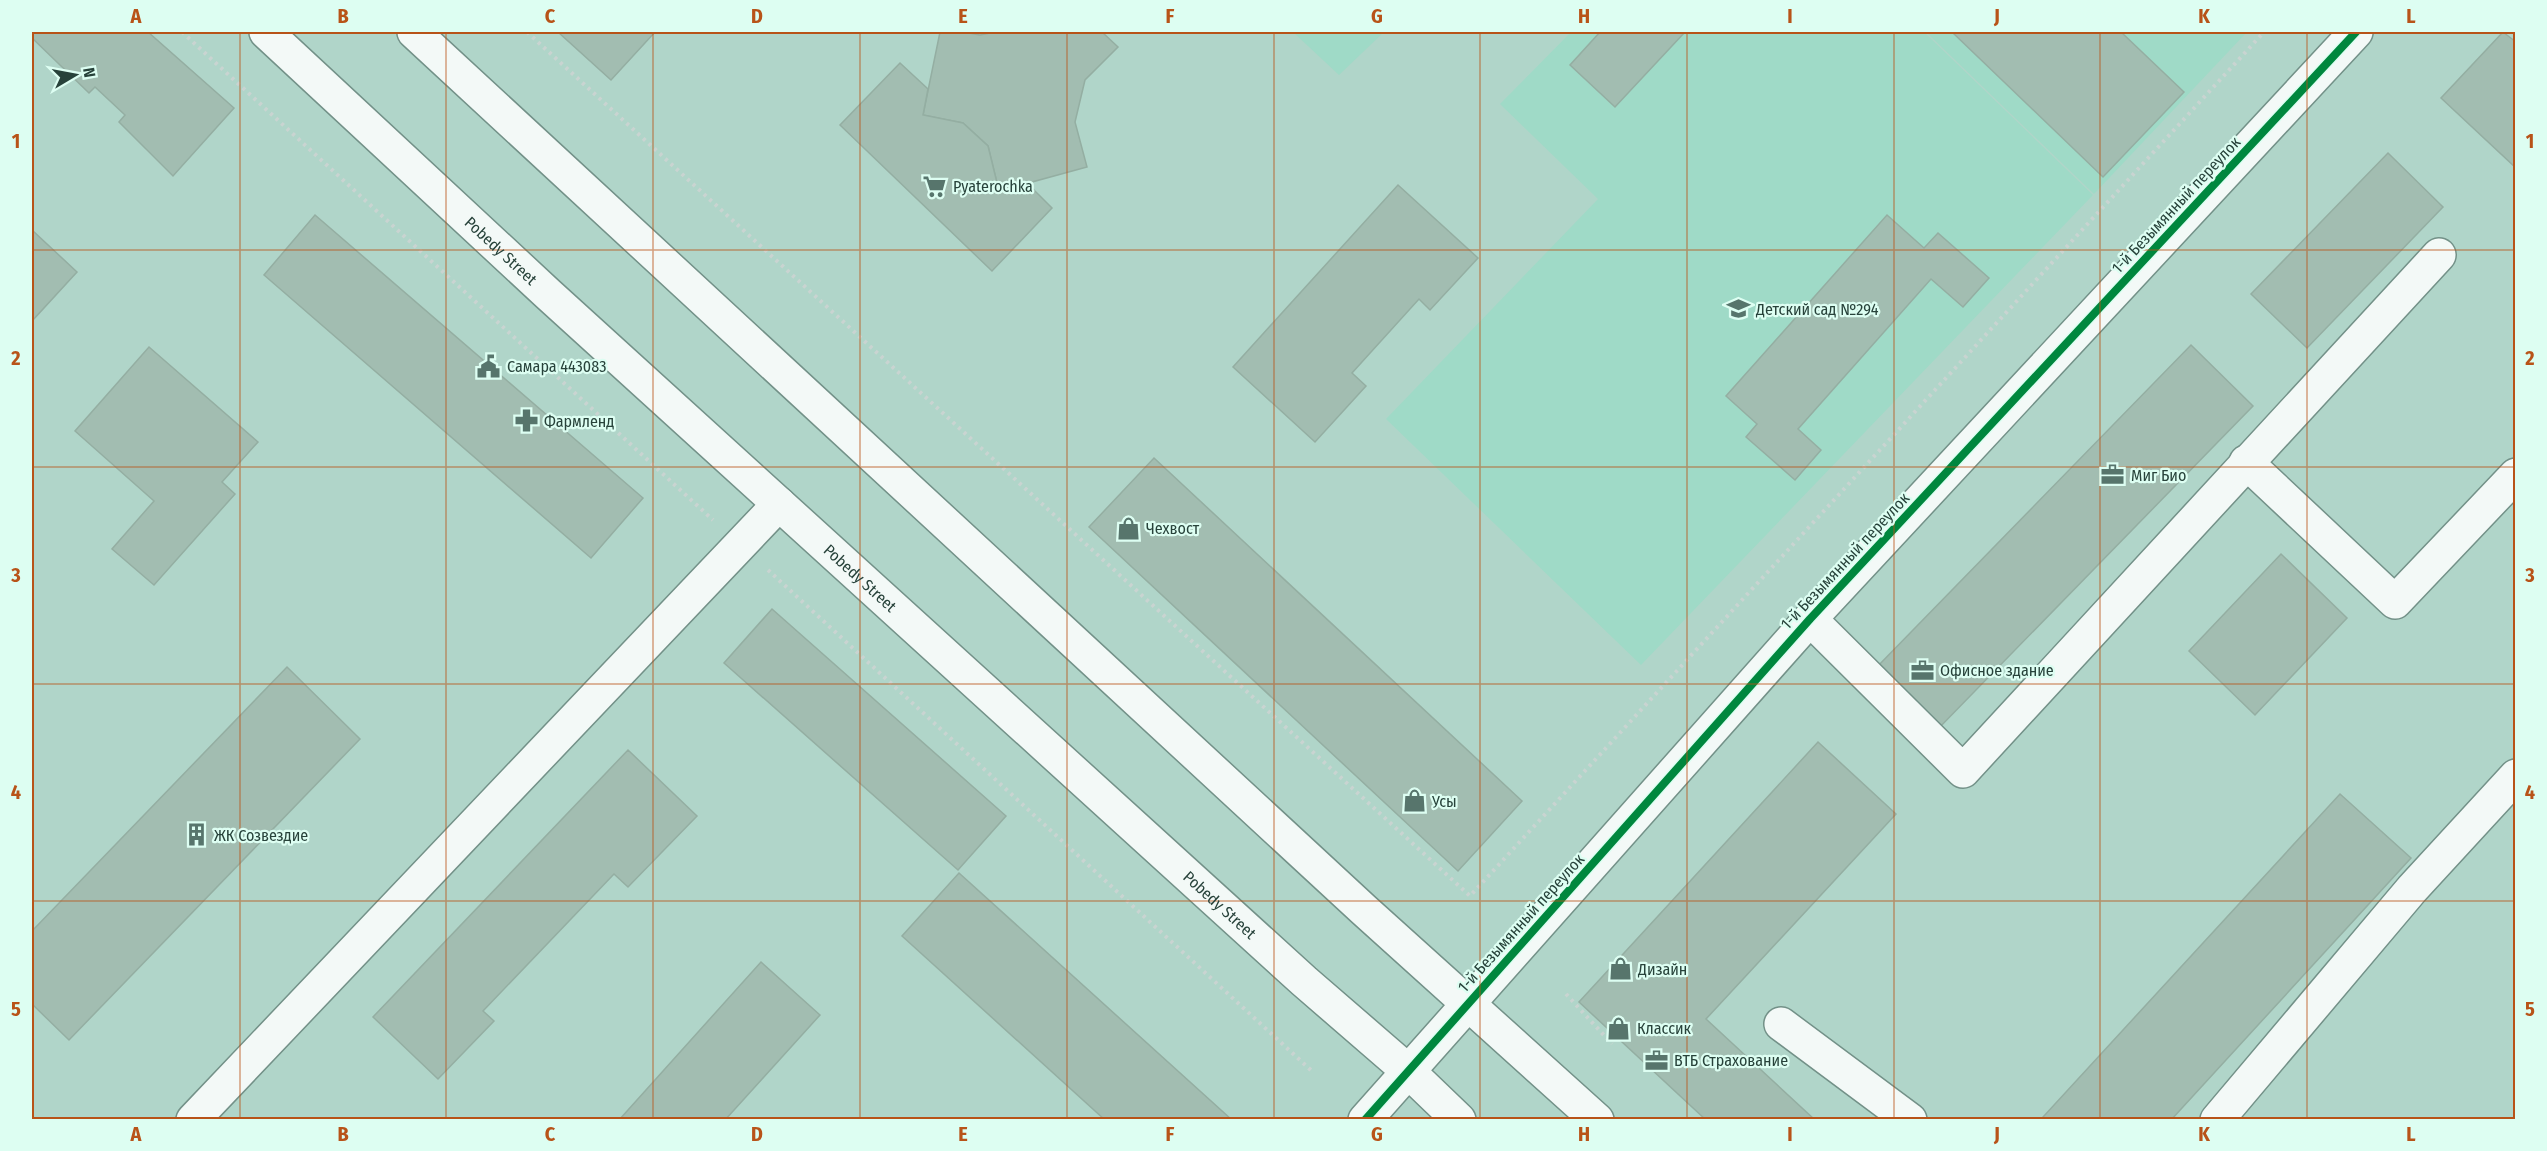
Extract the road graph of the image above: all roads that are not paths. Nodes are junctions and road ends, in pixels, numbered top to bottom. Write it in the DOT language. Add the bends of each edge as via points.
graph roads {
  1 [pos="266,32"];
  2 [pos="414,32"];
  3 [pos="2356,32"];
  4 [pos="2439,255"];
  5 [pos="2246,462"];
  6 [pos="2516,475"];
  7 [pos="779,504"];
  8 [pos="1810,619"];
  9 [pos="2516,776"];
  10 [pos="1467,1004"];
  11 [pos="1781,1024"];
  12 [pos="1408,1071"];
  13 [pos="193,1119"];
  14 [pos="1365,1119"];
  15 [pos="1459,1119"];
  16 [pos="1598,1119"];
  17 [pos="1910,1119"];
  18 [pos="2217,1119"];
  1 -- 7 [label="main road, Pobedy Street"];
  2 -- 10 [label="main road"];
  3 -- 8 [label="main road, 1-й Безымянный переулок"];
  4 -- 5 [label="main road"];
  5 -- 6 [label="main road" via="2396,602"];
  5 -- 8 [label="main road" via="1963,771"];
  7 -- 12 [label="main road, Pobedy Street"];
  7 -- 13 [label="main road"];
  8 -- 10 [label="main road, 1-й Безымянный переулок"];
  9 -- 18 [label="main road" via="2412,889"];
  10 -- 12 [label="main road, 1-й Безымянный переулок"];
  10 -- 16 [label="main road"];
  11 -- 17 [label="main road"];
  12 -- 14 [label="main road, 1-й Безымянный переулок"];
  12 -- 15 [label="main road, Pobedy Street"];
}
